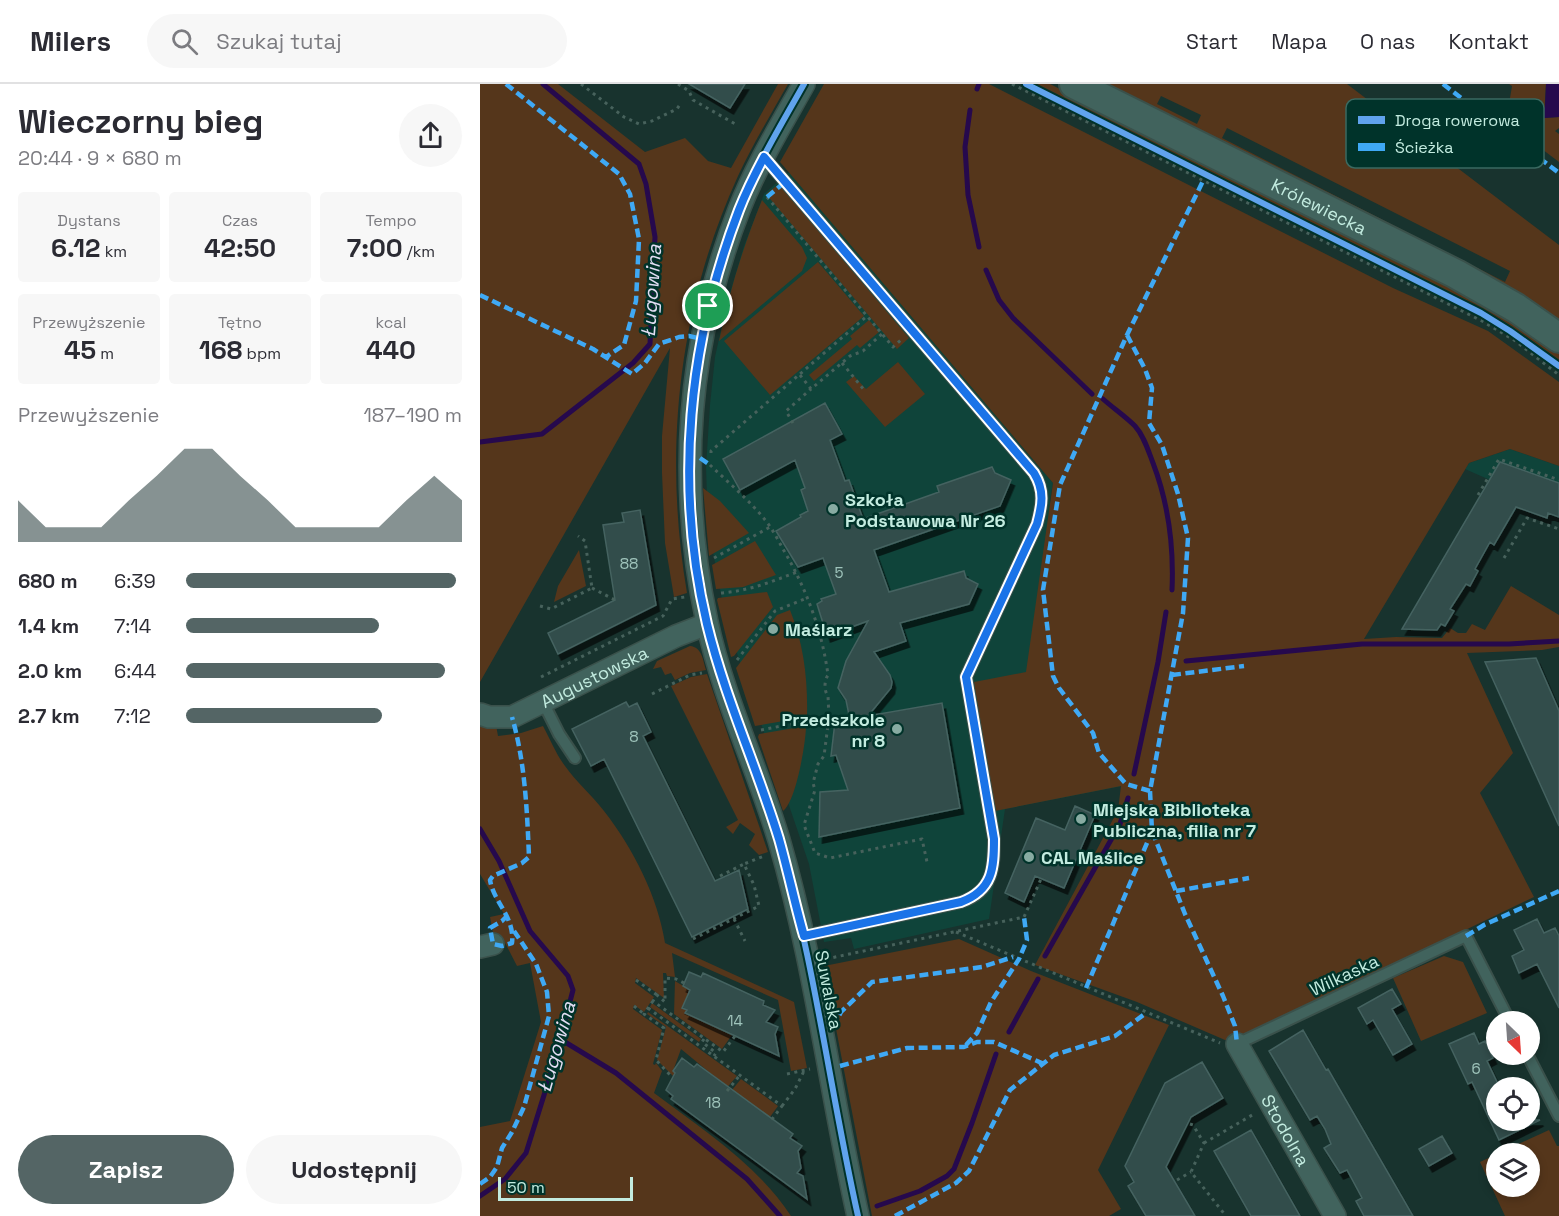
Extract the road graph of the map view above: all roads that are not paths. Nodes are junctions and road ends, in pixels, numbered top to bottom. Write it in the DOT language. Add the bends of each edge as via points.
graph roads {
  1 [pos="804,84"];
  2 [pos="1074,84"];
  3 [pos="764,157"];
  4 [pos="1559,338"];
  5 [pos="707,624"];
  6 [pos="543,702"];
  7 [pos="480,714"];
  8 [pos="575,758"];
  9 [pos="804,936"];
  10 [pos="1504,1011"];
  11 [pos="1231,1045"];
  12 [pos="1533,1065"];
  13 [pos="1559,1116"];
  14 [pos="858,1216"];
  15 [pos="1335,1216"];
  1 -- 3 [label="street, Suwalska"];
  2 -- 4 [label="street, Królewiecka" via="1456,274"];
  3 -- 5 [label="street, Suwalska" via="720,264 697,361 690,424 690,506 696,596"];
  3 -- 9 [label="lane" via="1042,485 1037,524 966,677 994,839 994,862 986,885 970,898"];
  5 -- 6 [label="street, Augustowska"];
  5 -- 9 [label="street, Suwalska" via="778,839"];
  6 -- 7 [label="street, Augustowska" via="512,717"];
  6 -- 8 [label="lane"];
  9 -- 14 [label="street, Suwalska"];
  10 -- 11 [label="lane, Wilkaska" via="1466,936"];
  11 -- 15 [label="street, Stodolna"];
  12 -- 13 [label="lane"];
}
